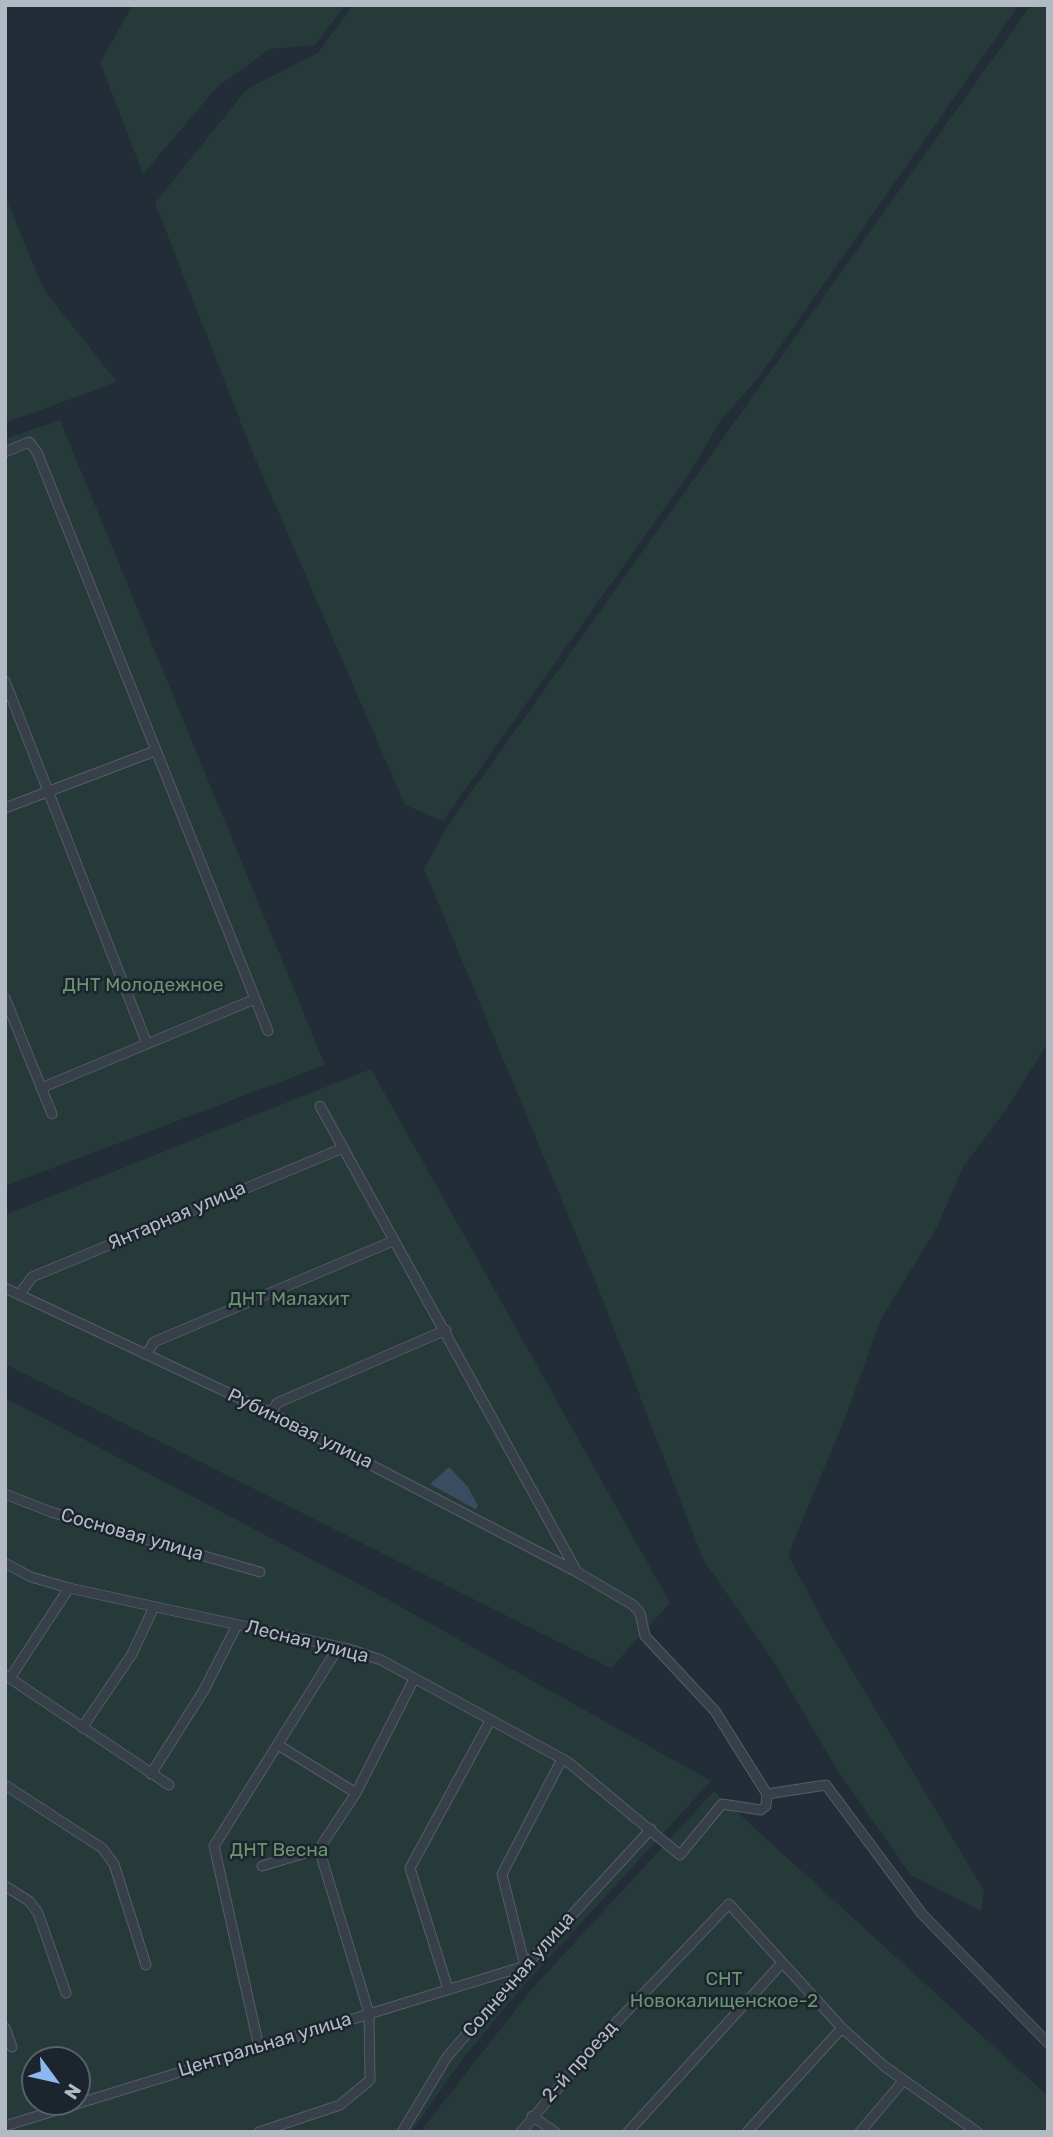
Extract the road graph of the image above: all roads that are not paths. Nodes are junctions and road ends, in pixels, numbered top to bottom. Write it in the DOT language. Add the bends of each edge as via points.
graph roads {
  1 [pos="5,452"];
  2 [pos="5,681"];
  3 [pos="155,751"];
  4 [pos="50,791"];
  5 [pos="5,808"];
  6 [pos="5,998"];
  7 [pos="255,999"];
  8 [pos="268,1031"];
  9 [pos="147,1044"];
  10 [pos="41,1088"];
  11 [pos="320,1106"];
  12 [pos="52,1114"];
  13 [pos="343,1148"];
  14 [pos="393,1241"];
  15 [pos="5,1288"];
  16 [pos="19,1295"];
  17 [pos="446,1330"];
  18 [pos="146,1355"];
  19 [pos="271,1413"];
  20 [pos="5,1494"];
  21 [pos="5,1563"];
  22 [pos="260,1572"];
  23 [pos="577,1572"];
  24 [pos="69,1588"];
  25 [pos="154,1607"];
  26 [pos="237,1625"];
  27 [pos="338,1648"];
  28 [pos="8,1677"];
  29 [pos="414,1679"];
  30 [pos="490,1721"];
  31 [pos="82,1728"];
  32 [pos="278,1745"];
  33 [pos="561,1761"];
  34 [pos="152,1774"];
  35 [pos="5,1785"];
  36 [pos="169,1785"];
  37 [pos="356,1793"];
  38 [pos="767,1794"];
  39 [pos="651,1829"];
  40 [pos="319,1849"];
  41 [pos="262,1866"];
  42 [pos="5,1886"];
  43 [pos="782,1963"];
  44 [pos="146,1965"];
  45 [pos="525,1966"];
  46 [pos="448,1989"];
  47 [pos="66,1993"];
  48 [pos="369,2013"];
  49 [pos="5,2028"];
  50 [pos="842,2028"];
  51 [pos="1048,2043"];
  52 [pos="12,2047"];
  53 [pos="258,2047"];
  54 [pos="904,2080"];
  55 [pos="532,2116"];
  56 [pos="5,2126"];
  57 [pos="273,2129"];
  58 [pos="259,2132"];
  59 [pos="402,2132"];
  60 [pos="521,2132"];
  61 [pos="555,2132"];
  62 [pos="628,2132"];
  63 [pos="747,2132"];
  64 [pos="860,2132"];
  65 [pos="977,2132"];
  1 -- 3 [label="street" via="29,442 37,452"];
  2 -- 4 [label="street"];
  3 -- 4 [label="street"];
  3 -- 7 [label="street"];
  4 -- 5 [label="street"];
  4 -- 9 [label="street"];
  6 -- 10 [label="street"];
  7 -- 8 [label="street"];
  7 -- 9 [label="street"];
  9 -- 10 [label="street"];
  10 -- 12 [label="street"];
  11 -- 13 [label="street"];
  13 -- 14 [label="street"];
  13 -- 16 [label="street, Янтарная улица" via="32,1277"];
  14 -- 17 [label="street"];
  14 -- 18 [label="street" via="154,1342"];
  15 -- 16 [label="street, Рубиновая улица"];
  16 -- 18 [label="street, Рубиновая улица"];
  17 -- 19 [label="street" via="277,1403"];
  17 -- 23 [label="street"];
  18 -- 19 [label="street, Рубиновая улица"];
  19 -- 23 [label="street, Рубиновая улица"];
  20 -- 22 [label="street, Сосновая улица"];
  21 -- 24 [label="street, Лесная улица" via="31,1577"];
  23 -- 38 [label="street, Рубиновая улица" via="640,1613 645,1636 715,1710"];
  24 -- 25 [label="street, Лесная улица"];
  24 -- 28 [label="street"];
  25 -- 26 [label="street, Лесная улица"];
  25 -- 31 [label="street" via="132,1654"];
  26 -- 27 [label="street, Лесная улица"];
  26 -- 34 [label="street" via="204,1690"];
  27 -- 29 [label="street, Лесная улица" via="381,1660"];
  27 -- 32 [label="street"];
  28 -- 31 [label="street"];
  29 -- 30 [label="street, Лесная улица"];
  29 -- 37 [label="street"];
  30 -- 33 [label="street, Лесная улица"];
  30 -- 46 [label="street" via="410,1868"];
  31 -- 34 [label="street"];
  32 -- 37 [label="street"];
  32 -- 53 [label="street" via="214,1846"];
  33 -- 39 [label="street, Лесная улица"];
  33 -- 45 [label="street" via="502,1874"];
  34 -- 36 [label="street"];
  35 -- 44 [label="street" via="102,1848 114,1864"];
  37 -- 40 [label="street"];
  38 -- 39 [label="street, Лесная улица" via="761,1810 723,1804 680,1855"];
  38 -- 51 [label="street" via="826,1785 922,1914"];
  39 -- 45 [label="street, Солнечная улица"];
  40 -- 41 [label="street"];
  40 -- 48 [label="street"];
  42 -- 47 [label="street" via="29,1901 38,1913"];
  43 -- 50 [label="street"];
  43 -- 55 [label="street, 2-й проезд" via="729,1903"];
  43 -- 62 [label="street"];
  45 -- 46 [label="street, Центральная улица"];
  45 -- 59 [label="street, Солнечная улица" via="447,2057"];
  46 -- 48 [label="street, Центральная улица"];
  48 -- 53 [label="street, Центральная улица"];
  48 -- 57 [label="street" via="370,2080 340,2105"];
  49 -- 52 [label="street"];
  50 -- 54 [label="street"];
  50 -- 63 [label="street"];
  53 -- 56 [label="street, Центральная улица"];
  54 -- 64 [label="street"];
  54 -- 65 [label="street"];
  55 -- 60 [label="street, 2-й проезд"];
  55 -- 61 [label="street"];
  57 -- 58 [label="street"];
}
